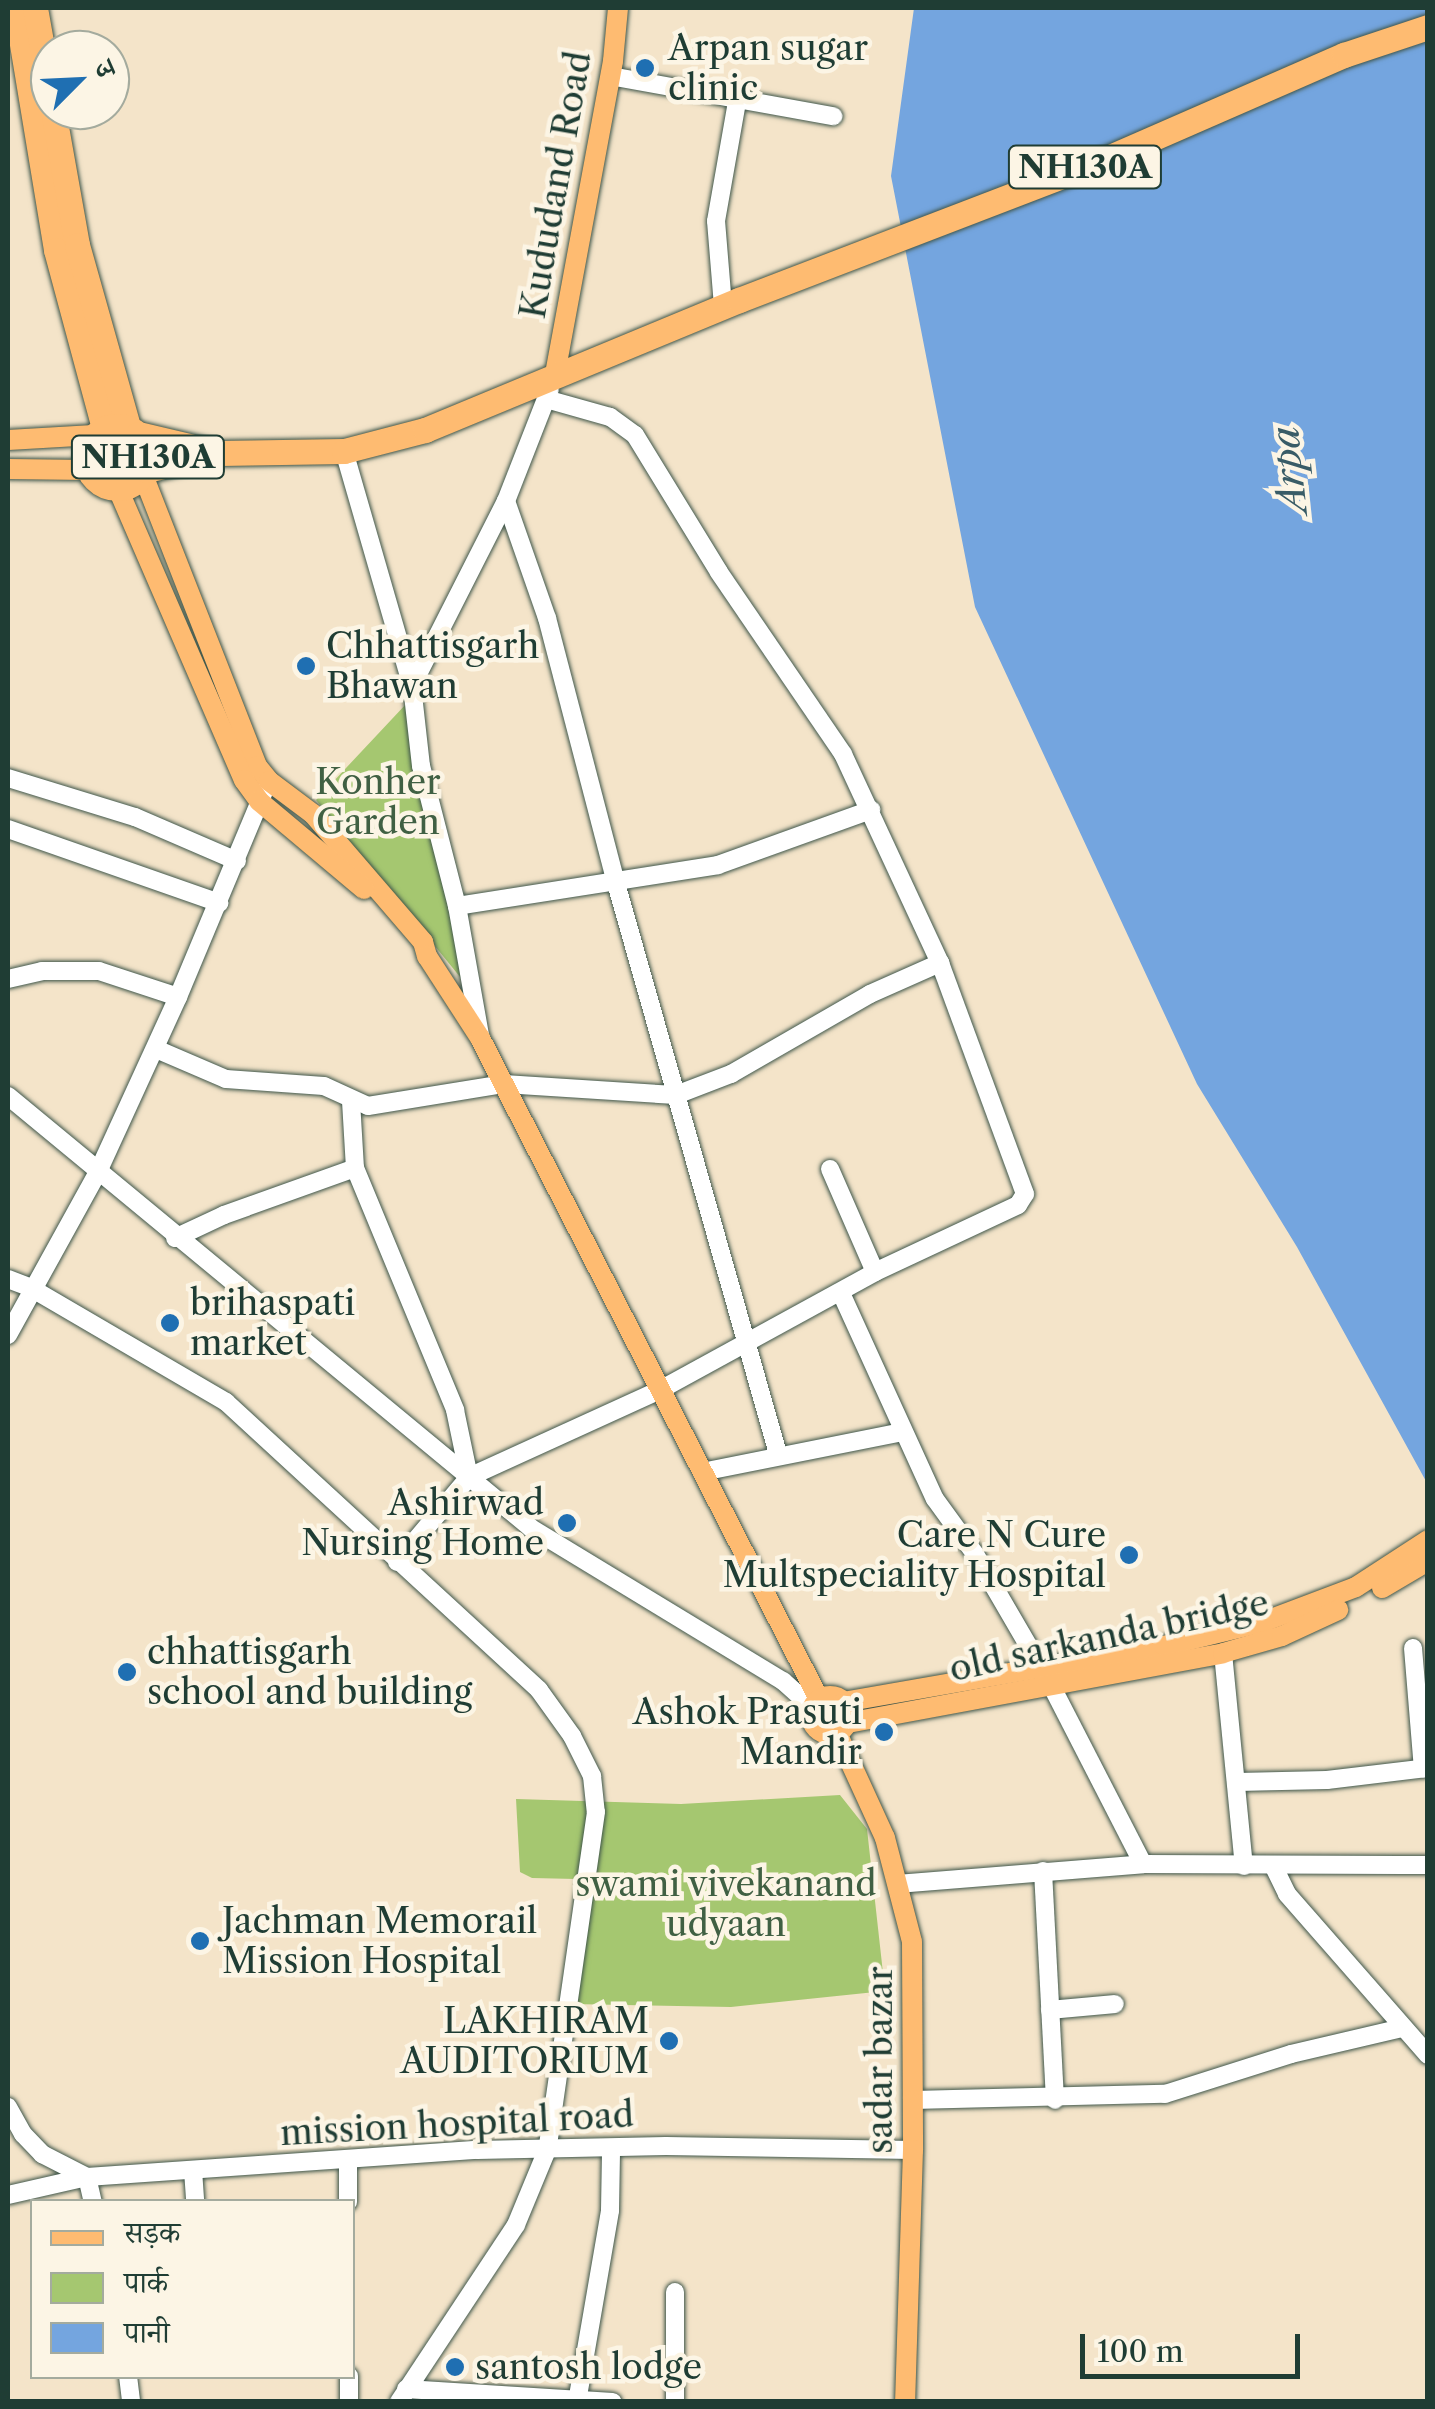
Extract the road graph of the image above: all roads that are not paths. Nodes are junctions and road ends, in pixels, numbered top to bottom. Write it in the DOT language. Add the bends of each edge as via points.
graph roads {
  1 [pos="16,8"];
  2 [pos="618,8"];
  3 [pos="1428,27"];
  4 [pos="610,76"];
  5 [pos="738,96"];
  6 [pos="833,116"];
  7 [pos="57,130"];
  8 [pos="731,303"];
  9 [pos="551,387"];
  10 [pos="116,431"];
  11 [pos="8,440"];
  12 [pos="344,452"];
  13 [pos="220,454"];
  14 [pos="8,469"];
  15 [pos="88,470"];
  16 [pos="144,473"];
  17 [pos="118,489"];
  18 [pos="506,501"];
  19 [pos="412,686"];
  20 [pos="8,778"];
  21 [pos="268,781"];
  22 [pos="259,801"];
  23 [pos="870,810"];
  24 [pos="8,829"];
  25 [pos="238,861"];
  26 [pos="616,882"];
  27 [pos="219,903"];
  28 [pos="457,906"];
  29 [pos="427,956"];
  30 [pos="940,963"];
  31 [pos="8,979"];
  32 [pos="178,997"];
  33 [pos="480,1038"];
  34 [pos="156,1049"];
  35 [pos="504,1084"];
  36 [pos="676,1095"];
  37 [pos="8,1096"];
  38 [pos="351,1101"];
  39 [pos="356,1168"];
  40 [pos="830,1168"];
  41 [pos="98,1174"];
  42 [pos="175,1238"];
  43 [pos="875,1272"];
  44 [pos="8,1279"];
  45 [pos="31,1288"];
  46 [pos="842,1293"];
  47 [pos="8,1335"];
  48 [pos="745,1345"];
  49 [pos="658,1391"];
  50 [pos="902,1432"];
  51 [pos="778,1454"];
  52 [pos="702,1472"];
  53 [pos="468,1477"];
  54 [pos="1428,1540"];
  55 [pos="1428,1561"];
  56 [pos="398,1562"];
  57 [pos="1413,1648"];
  58 [pos="1223,1653"];
  59 [pos="1044,1675"];
  60 [pos="844,1702"];
  61 [pos="815,1703"];
  62 [pos="842,1728"];
  63 [pos="1426,1769"];
  64 [pos="1237,1782"];
  65 [pos="1143,1864"];
  66 [pos="1273,1865"];
  67 [pos="1428,1865"];
  68 [pos="1244,1866"];
  69 [pos="1043,1871"];
  70 [pos="897,1884"];
  71 [pos="1115,2004"];
  72 [pos="1050,2010"];
  73 [pos="1402,2028"];
  74 [pos="1428,2055"];
  75 [pos="912,2100"];
  76 [pos="1055,2100"];
  77 [pos="8,2107"];
  78 [pos="547,2150"];
  79 [pos="611,2150"];
  80 [pos="912,2150"];
  81 [pos="348,2161"];
  82 [pos="193,2170"];
  83 [pos="87,2177"];
  84 [pos="8,2195"];
  85 [pos="92,2199"];
  86 [pos="196,2199"];
  87 [pos="348,2199"];
  88 [pos="675,2292"];
  89 [pos="402,2395"];
  90 [pos="577,2401"];
  91 [pos="613,2402"];
  92 [pos="674,2402"];
  93 [pos="905,2402"];
  1 -- 10 [label="highway, NH130A" via="56,250"];
  2 -- 4 [label="main road, Kududand Road"];
  3 -- 8 [label="highway, NH130A"];
  4 -- 5 [label="street"];
  4 -- 9 [label="main road, Kududand Road"];
  5 -- 6 [label="street"];
  5 -- 8 [label="street" via="715,247"];
  7 -- 10 [label="highway, NH130A"];
  8 -- 9 [label="highway, NH130A"];
  9 -- 12 [label="highway, NH130A"];
  9 -- 18 [label="street"];
  9 -- 23 [label="street" via="610,416 646,448 843,754"];
  10 -- 11 [label="main road"];
  10 -- 13 [label="highway, NH130A"];
  10 -- 15 [label="highway, NH130A" via="86,458"];
  10 -- 16 [label="highway, NH130A" via="148,456"];
  12 -- 13 [label="highway, NH130A"];
  12 -- 19 [label="street"];
  13 -- 16 [label="highway, NH130A"];
  14 -- 15 [label="main road"];
  15 -- 17 [label="highway, NH130A"];
  16 -- 17 [label="highway, NH130A"];
  16 -- 21 [label="main road" via="244,736"];
  17 -- 22 [label="main road" via="229,754"];
  18 -- 19 [label="street"];
  18 -- 26 [label="street" via="547,618"];
  19 -- 28 [label="street" via="421,766"];
  20 -- 25 [label="street" via="135,816"];
  21 -- 22 [label="street"];
  21 -- 29 [label="main road" via="313,814 351,855 423,942"];
  22 -- 25 [label="street"];
  22 -- 29 [label="main road" via="354,878"];
  23 -- 26 [label="street" via="718,865"];
  23 -- 30 [label="street"];
  24 -- 27 [label="street"];
  25 -- 27 [label="street"];
  26 -- 28 [label="street"];
  26 -- 36 [label="street"];
  27 -- 32 [label="street"];
  28 -- 33 [label="street"];
  29 -- 33 [label="main road"];
  30 -- 36 [label="street" via="870,994 732,1074"];
  30 -- 43 [label="street" via="1025,1194 1018,1205"];
  31 -- 32 [label="street" via="42,970 100,971"];
  32 -- 34 [label="street"];
  33 -- 35 [label="main road"];
  34 -- 38 [label="street" via="226,1080 324,1086"];
  34 -- 41 [label="street"];
  35 -- 36 [label="street"];
  35 -- 38 [label="street" via="378,1106"];
  35 -- 49 [label="main road"];
  36 -- 48 [label="street"];
  37 -- 41 [label="street"];
  38 -- 39 [label="street"];
  39 -- 42 [label="street"];
  39 -- 53 [label="street" via="455,1410"];
  40 -- 43 [label="street"];
  41 -- 42 [label="street"];
  41 -- 45 [label="street"];
  42 -- 53 [label="street"];
  43 -- 46 [label="street"];
  44 -- 45 [label="street"];
  45 -- 47 [label="street"];
  45 -- 56 [label="street" via="218,1396"];
  46 -- 48 [label="street"];
  46 -- 50 [label="street"];
  48 -- 49 [label="street"];
  48 -- 51 [label="street"];
  49 -- 52 [label="main road"];
  49 -- 53 [label="street"];
  50 -- 51 [label="street"];
  50 -- 59 [label="street" via="935,1500 975,1554"];
  51 -- 52 [label="street"];
  52 -- 61 [label="main road"];
  53 -- 56 [label="street"];
  53 -- 61 [label="street" via="532,1528"];
  54 -- 59 [label="main road" via="1382,1574 1312,1607"];
  55 -- 58 [label="main road, old sarkanda bridge" via="1282,1636"];
  56 -- 78 [label="street" via="538,1690 572,1736 594,1785 596,1812"];
  57 -- 63 [label="street"];
  58 -- 59 [label="main road, old sarkanda bridge"];
  58 -- 64 [label="street"];
  59 -- 60 [label="main road"];
  59 -- 62 [label="main road, old sarkanda bridge"];
  59 -- 65 [label="street"];
  60 -- 61 [label="main road" via="830,1696"];
  60 -- 62 [label="main road"];
  61 -- 62 [label="main road" via="816,1729"];
  62 -- 70 [label="main road, sadar bazar"];
  63 -- 64 [label="street"];
  64 -- 68 [label="street"];
  65 -- 68 [label="street"];
  65 -- 69 [label="street"];
  66 -- 67 [label="street"];
  66 -- 68 [label="street"];
  66 -- 73 [label="street" via="1287,1894"];
  69 -- 70 [label="street"];
  69 -- 72 [label="street"];
  70 -- 75 [label="main road, sadar bazar" via="912,1942"];
  71 -- 72 [label="street"];
  72 -- 76 [label="street"];
  73 -- 74 [label="street"];
  73 -- 76 [label="street" via="1292,2054 1186,2090"];
  75 -- 76 [label="street"];
  75 -- 80 [label="main road, sadar bazar"];
  77 -- 83 [label="street" via="42,2154"];
  78 -- 79 [label="street, mission hospital road"];
  78 -- 81 [label="street, mission hospital road"];
  78 -- 89 [label="street" via="516,2226"];
  79 -- 80 [label="street, mission hospital road"];
  79 -- 90 [label="street" via="610,2210"];
  80 -- 93 [label="main road, sadar bazar"];
  81 -- 82 [label="street, mission hospital road"];
  81 -- 87 [label="street"];
  82 -- 83 [label="street, mission hospital road"];
  82 -- 86 [label="street"];
  83 -- 84 [label="street, mission hospital road"];
  83 -- 85 [label="street"];
  88 -- 92 [label="street"];
  89 -- 90 [label="street"];
  90 -- 91 [label="street"];
}
